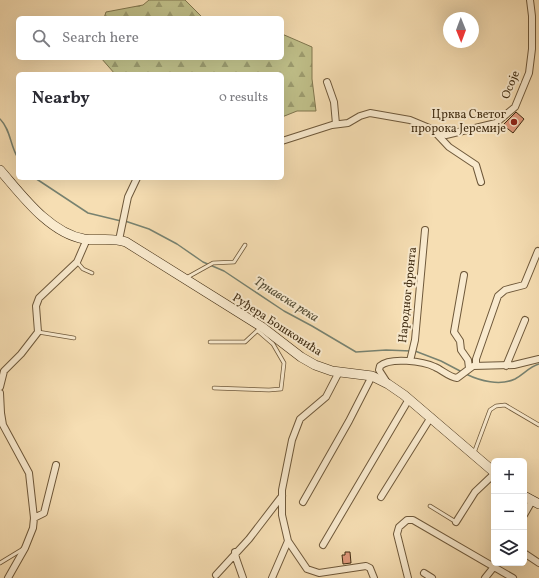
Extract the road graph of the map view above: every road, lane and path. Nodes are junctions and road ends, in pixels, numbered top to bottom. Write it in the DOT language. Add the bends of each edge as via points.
graph roads {
  1 [pos="530,0"];
  2 [pos="327,82"];
  3 [pos="336,124"];
  4 [pos="434,131"];
  5 [pos="284,140"];
  6 [pos="0,170"];
  7 [pos="136,180"];
  8 [pos="481,182"];
  9 [pos="425,230"];
  10 [pos="88,239"];
  11 [pos="119,240"];
  12 [pos="245,245"];
  13 [pos="538,251"];
  14 [pos="77,262"];
  15 [pos="92,273"];
  16 [pos="464,275"];
  17 [pos="184,279"];
  18 [pos="525,320"];
  19 [pos="260,329"];
  20 [pos="38,332"];
  21 [pos="74,338"];
  22 [pos="210,342"];
  23 [pos="539,359"];
  24 [pos="388,361"];
  25 [pos="410,361"];
  26 [pos="476,366"];
  27 [pos="506,366"];
  28 [pos="468,369"];
  29 [pos="339,372"];
  30 [pos="372,376"];
  31 [pos="388,384"];
  32 [pos="0,387"];
  33 [pos="214,388"];
  34 [pos="0,393"];
  35 [pos="409,399"];
  36 [pos="431,417"];
  37 [pos="539,425"];
  38 [pos="474,454"];
  39 [pos="56,464"];
  40 [pos="491,470"];
  41 [pos="491,476"];
  42 [pos="282,496"];
  43 [pos="381,496"];
  44 [pos="532,500"];
  45 [pos="303,502"];
  46 [pos="430,506"];
  47 [pos="527,509"];
  48 [pos="34,518"];
  49 [pos="456,522"];
  50 [pos="288,541"];
  51 [pos="323,545"];
  52 [pos="25,548"];
  53 [pos="236,552"];
  54 [pos="527,555"];
  55 [pos="539,562"];
  56 [pos="0,563"];
  57 [pos="491,563"];
  58 [pos="494,566"];
  59 [pos="496,566"];
  60 [pos="424,573"];
  61 [pos="216,575"];
  62 [pos="8,578"];
  63 [pos="243,578"];
  64 [pos="272,578"];
  65 [pos="374,578"];
  66 [pos="408,578"];
  67 [pos="432,578"];
  68 [pos="485,578"];
  69 [pos="514,578"];
  1 -- 4 [label="street, Осоје" via="532,49 529,73 515,107 496,123 446,135"];
  2 -- 3 [label="street" via="334,102"];
  3 -- 4 [label="street, Осоје" via="348,123 370,113 410,120"];
  3 -- 5 [label="street, Осоје"];
  4 -- 8 [label="street" via="449,147 476,165"];
  6 -- 10 [label="main road, Руђера Бошковића" via="27,202 55,226 68,234"];
  7 -- 11 [label="street" via="129,192"];
  9 -- 25 [label="street, Народног фронта" via="414,347"];
  10 -- 11 [label="main road, Руђера Бошковића"];
  10 -- 14 [label="street"];
  11 -- 17 [label="main road, Руђера Бошковића" via="137,248"];
  12 -- 17 [label="lane" via="234,262 212,263"];
  13 -- 26 [label="street" via="524,285 505,290 498,296 476,359"];
  14 -- 15 [label="lane" via="83,269"];
  14 -- 20 [label="street" via="37,302"];
  16 -- 28 [label="street" via="454,332 468,360"];
  17 -- 19 [label="main road, Руђера Бошковића"];
  18 -- 27 [label="street"];
  19 -- 22 [label="lane" via="245,342"];
  19 -- 29 [label="main road, Руђера Бошковића" via="306,360 327,370"];
  19 -- 33 [label="lane, Руђера Бошковића" via="284,363 281,389"];
  20 -- 21 [label="lane"];
  20 -- 32 [label="street" via="22,354 4,371"];
  23 -- 27 [label="street"];
  24 -- 25 [label="street, Народног фронта"];
  24 -- 31 [label="street, Руђера Бошковића" via="380,366 379,370"];
  25 -- 28 [label="street, Народног фронта" via="431,365 454,378 460,378"];
  26 -- 27 [label="street"];
  26 -- 28 [label="street"];
  29 -- 30 [label="main road, Руђера Бошковића"];
  29 -- 42 [label="street" via="326,397 300,419 292,440"];
  30 -- 31 [label="main road, Руђера Бошковића"];
  30 -- 45 [label="street"];
  31 -- 35 [label="main road, Руђера Бошковића"];
  34 -- 48 [label="street" via="3,425 29,473"];
  35 -- 36 [label="main road, Руђера Бошковића"];
  35 -- 51 [label="street"];
  36 -- 38 [label="main road, Руђера Бошковића"];
  36 -- 43 [label="street"];
  37 -- 38 [label="lane" via="506,405 496,406 490,410"];
  38 -- 40 [label="main road, Руђера Бошковића"];
  39 -- 48 [label="street" via="44,513"];
  41 -- 49 [label="street, Руђера Бошковића" via="475,492"];
  42 -- 50 [label="street" via="282,515"];
  42 -- 53 [label="street"];
  44 -- 47 [label="street"];
  46 -- 49 [label="lane, Руђера Бошковића"];
  48 -- 52 [label="street"];
  50 -- 64 [label="street"];
  50 -- 65 [label="street" via="308,569 318,573 366,566 370,568"];
  52 -- 56 [label="lane"];
  52 -- 62 [label="street"];
  53 -- 61 [label="street"];
  53 -- 63 [label="street"];
  54 -- 55 [label="street"];
  57 -- 66 [label="street" via="412,520 407,520 399,527 397,534"];
  58 -- 68 [label="street"];
  59 -- 69 [label="street"];
  60 -- 67 [label="street"];
}
